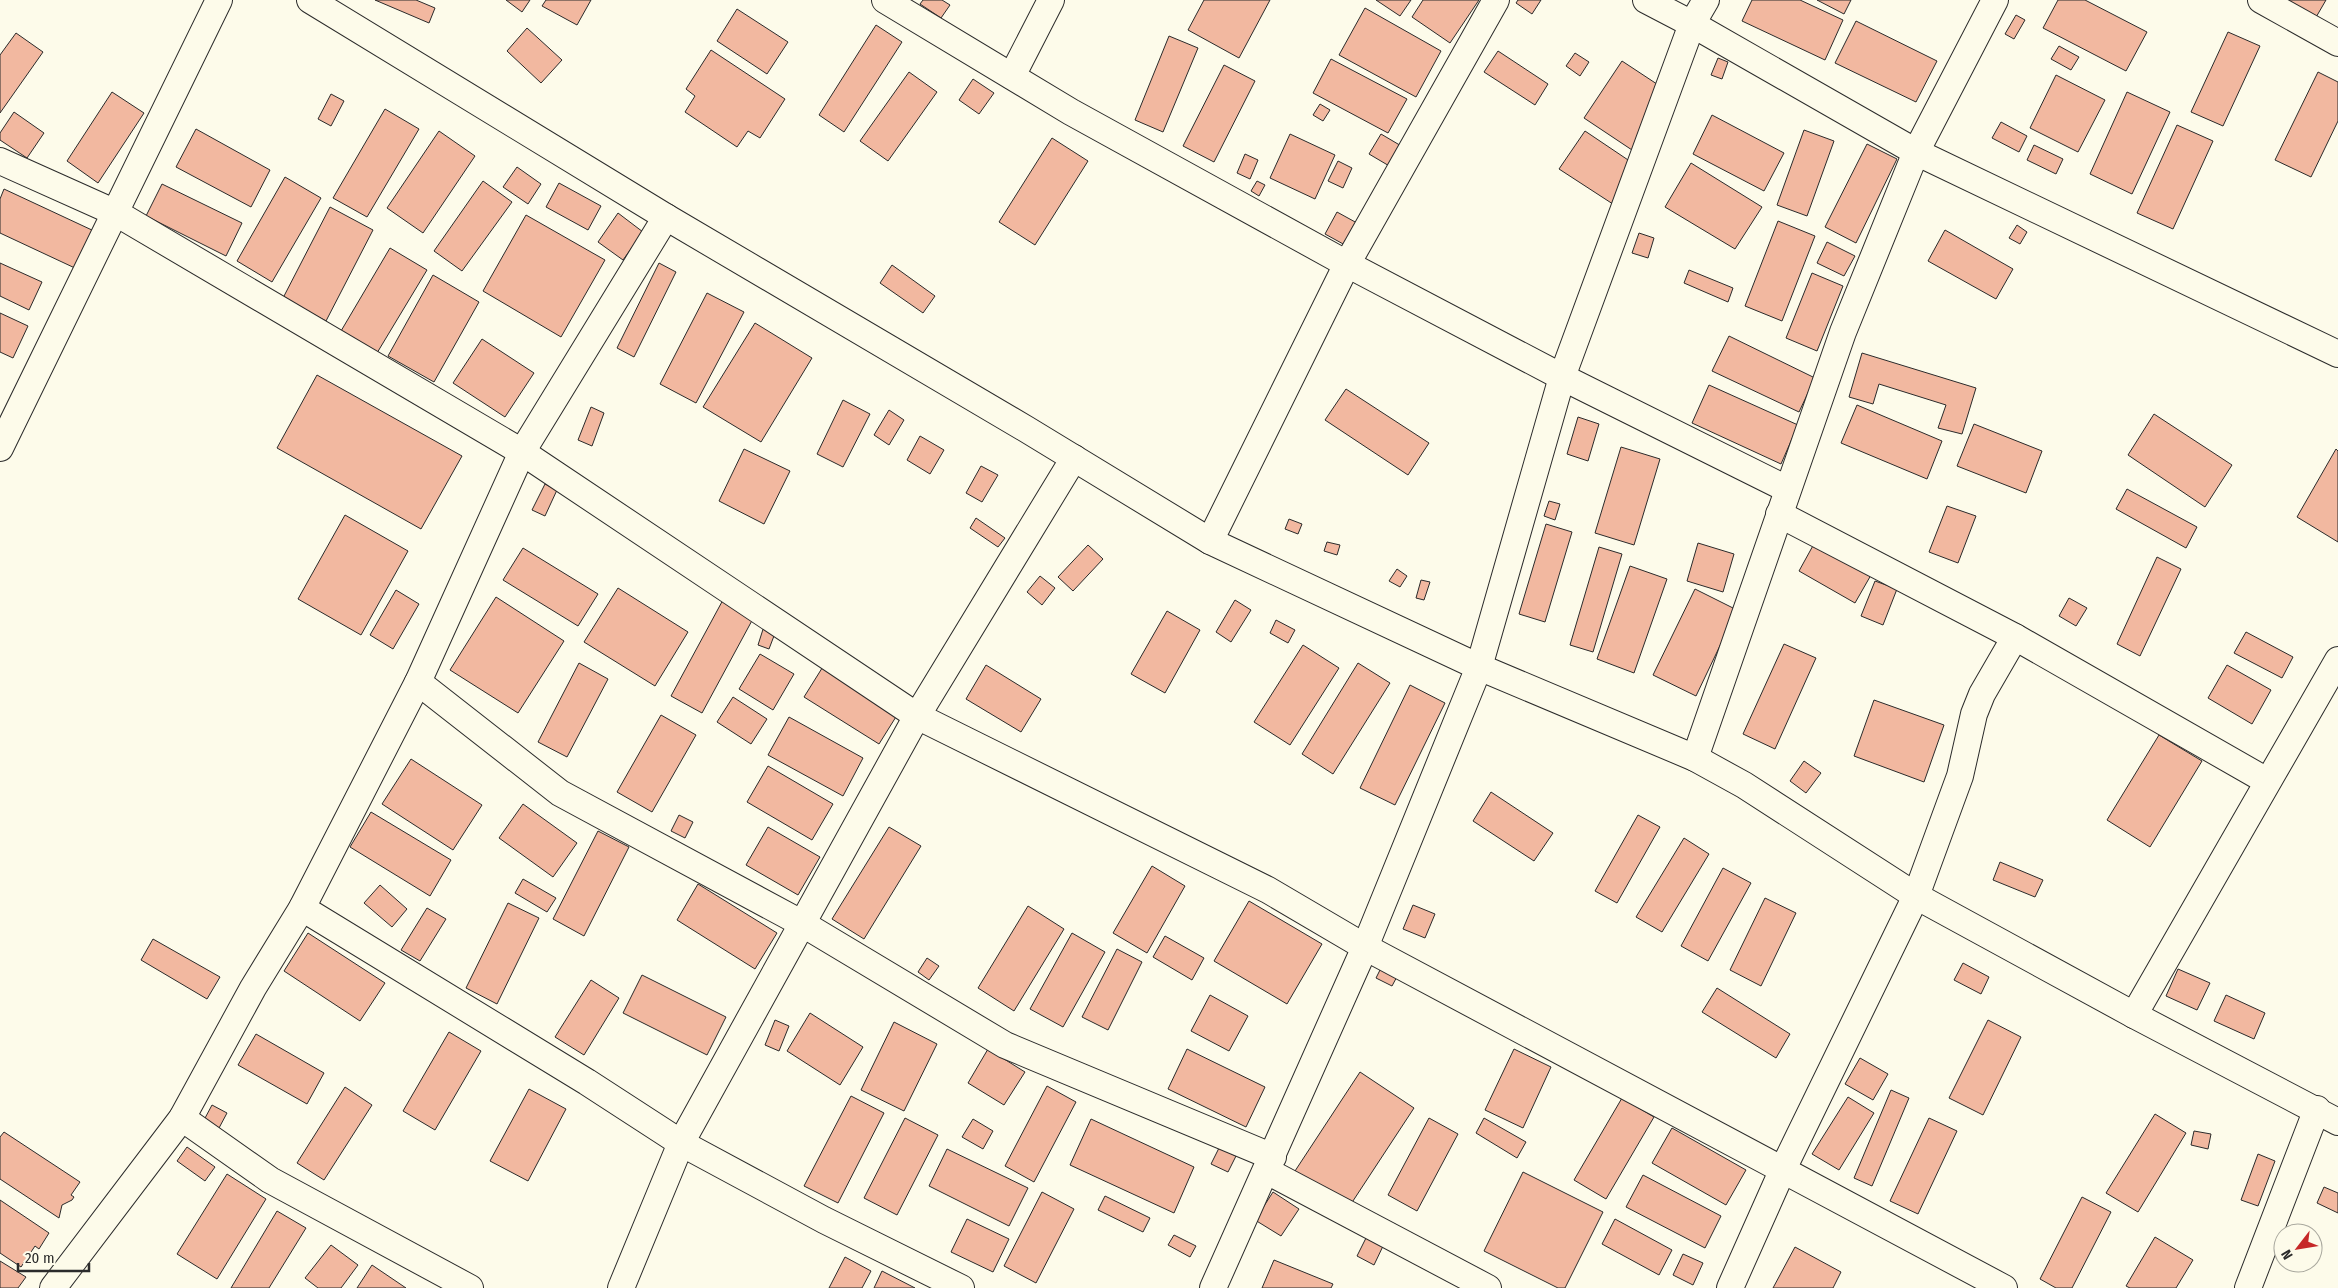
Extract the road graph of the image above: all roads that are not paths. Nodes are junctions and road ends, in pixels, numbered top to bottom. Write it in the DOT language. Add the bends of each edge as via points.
graph roads {
  1 [pos="219,0"];
  2 [pos="310,0"];
  3 [pos="885,0"];
  4 [pos="1051,0"];
  5 [pos="1496,0"];
  6 [pos="1646,0"];
  7 [pos="1706,0"];
  8 [pos="1995,0"];
  9 [pos="2261,0"];
  10 [pos="1692,24"];
  11 [pos="2338,43"];
  12 [pos="1012,76"];
  13 [pos="1916,152"];
  14 [pos="0,161"];
  15 [pos="116,213"];
  16 [pos="666,217"];
  17 [pos="1346,264"];
  18 [pos="2338,354"];
  19 [pos="1562,377"];
  20 [pos="0,448"];
  21 [pos="522,452"];
  22 [pos="1074,458"];
  23 [pos="1786,489"];
  24 [pos="1780,514"];
  25 [pos="1210,541"];
  26 [pos="2015,637"];
  27 [pos="2338,660"];
  28 [pos="1479,667"];
  29 [pos="418,682"];
  30 [pos="917,716"];
  31 [pos="1695,758"];
  32 [pos="2267,781"];
  33 [pos="1916,896"];
  34 [pos="302,908"];
  35 [pos="803,924"];
  36 [pos="1365,947"];
  37 [pos="2134,1015"];
  38 [pos="2327,1116"];
  39 [pos="182,1118"];
  40 [pos="680,1143"];
  41 [pos="1270,1164"];
  42 [pos="1783,1169"];
  43 [pos="53,1288"];
  44 [pos="470,1288"];
  45 [pos="621,1288"];
  46 [pos="961,1288"];
  47 [pos="1213,1288"];
  48 [pos="1488,1288"];
  49 [pos="1730,1288"];
  50 [pos="2004,1288"];
  51 [pos="2248,1288"];
  1 -- 15 [label="street"];
  2 -- 16 [label="street"];
  3 -- 12 [label="street"];
  4 -- 12 [label="street"];
  5 -- 17 [label="street"];
  6 -- 10 [label="street"];
  7 -- 10 [label="street"];
  8 -- 13 [label="street"];
  9 -- 11 [label="street"];
  10 -- 13 [label="street"];
  10 -- 19 [label="street"];
  12 -- 17 [label="street"];
  13 -- 18 [label="street"];
  13 -- 23 [label="street" via="1842,332"];
  14 -- 15 [label="street"];
  15 -- 20 [label="street"];
  15 -- 21 [label="street"];
  16 -- 21 [label="street"];
  16 -- 22 [label="street"];
  17 -- 19 [label="street"];
  17 -- 25 [label="street"];
  19 -- 23 [label="street"];
  19 -- 28 [label="street"];
  21 -- 29 [label="street"];
  21 -- 30 [label="street"];
  22 -- 25 [label="street"];
  22 -- 30 [label="street"];
  23 -- 24 [label="street"];
  24 -- 26 [label="street"];
  24 -- 31 [label="street"];
  25 -- 28 [label="street"];
  26 -- 32 [label="street"];
  26 -- 33 [label="street" via="1974,714 1960,776"];
  27 -- 32 [label="street"];
  28 -- 31 [label="street"];
  28 -- 36 [label="street"];
  29 -- 34 [label="street"];
  29 -- 35 [label="street" via="560,793"];
  30 -- 35 [label="street"];
  30 -- 36 [label="street" via="1268,890"];
  31 -- 33 [label="street" via="1744,785"];
  32 -- 37 [label="street"];
  33 -- 37 [label="street"];
  33 -- 42 [label="street"];
  34 -- 39 [label="street" via="253,988"];
  34 -- 40 [label="street" via="587,1082"];
  35 -- 40 [label="street"];
  35 -- 41 [label="street" via="1005,1045"];
  36 -- 41 [label="street"];
  36 -- 42 [label="street"];
  37 -- 38 [label="street"];
  38 -- 51 [label="street"];
  39 -- 43 [label="street"];
  39 -- 44 [label="street" via="270,1180"];
  40 -- 45 [label="street"];
  40 -- 46 [label="street"];
  41 -- 47 [label="street"];
  41 -- 48 [label="street"];
  42 -- 49 [label="street"];
  42 -- 50 [label="street"];
}
